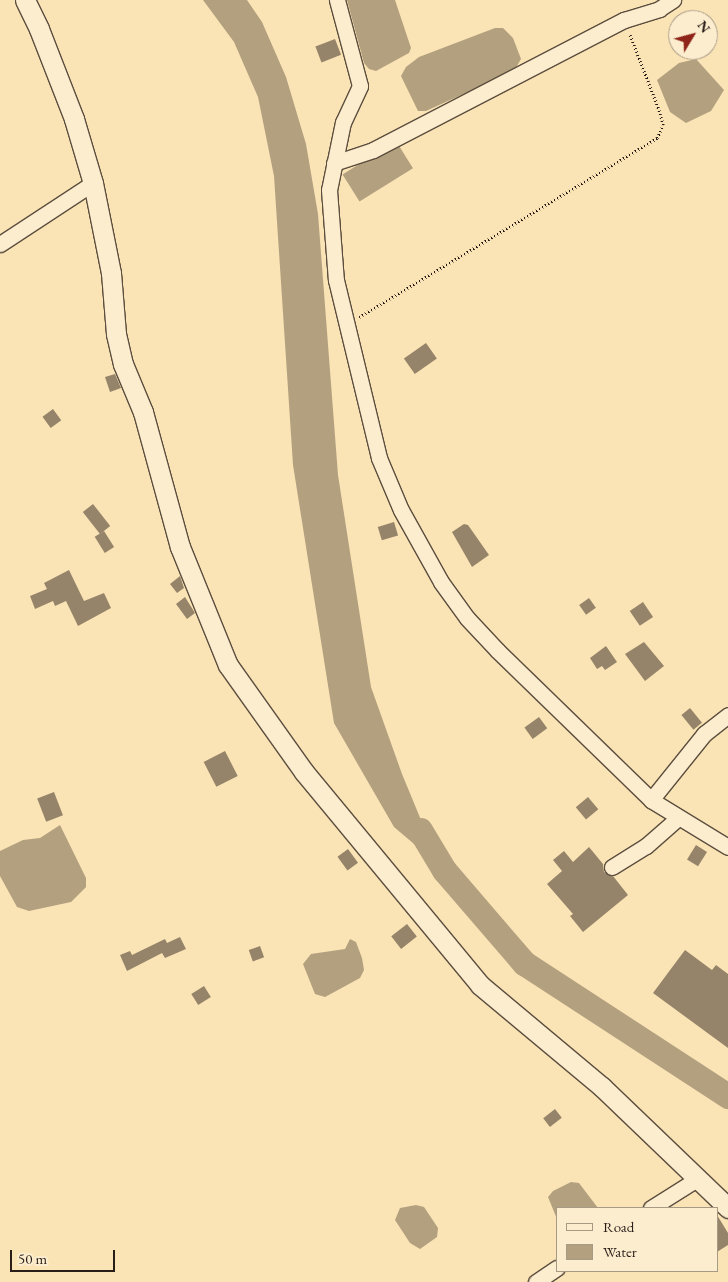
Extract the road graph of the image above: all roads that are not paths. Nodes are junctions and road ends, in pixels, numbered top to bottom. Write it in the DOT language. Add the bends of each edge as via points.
graph roads {
  1 [pos="25,0"];
  2 [pos="337,0"];
  3 [pos="673,0"];
  4 [pos="334,164"];
  5 [pos="93,183"];
  6 [pos="0,244"];
  7 [pos="728,715"];
  8 [pos="651,800"];
  9 [pos="678,818"];
  10 [pos="728,847"];
  11 [pos="612,867"];
  12 [pos="697,1179"];
  13 [pos="653,1207"];
  14 [pos="728,1208"];
  15 [pos="556,1269"];
  16 [pos="536,1282"];
  1 -- 5 [label="street" via="74,118"];
  2 -- 4 [label="street" via="360,86 346,114"];
  3 -- 4 [label="street" via="659,9 624,20 373,150"];
  4 -- 8 [label="street" via="329,190 335,271 345,326 379,458 401,510 441,582 467,618"];
  5 -- 6 [label="street"];
  5 -- 12 [label="street" via="111,273 116,334 123,364 143,412 180,547 228,665 304,772 480,985 602,1088"];
  7 -- 8 [label="street" via="704,734"];
  8 -- 9 [label="street"];
  9 -- 10 [label="street"];
  9 -- 11 [label="street" via="646,846"];
  12 -- 13 [label="street"];
  12 -- 14 [label="street"];
  15 -- 16 [label="street"];
}
